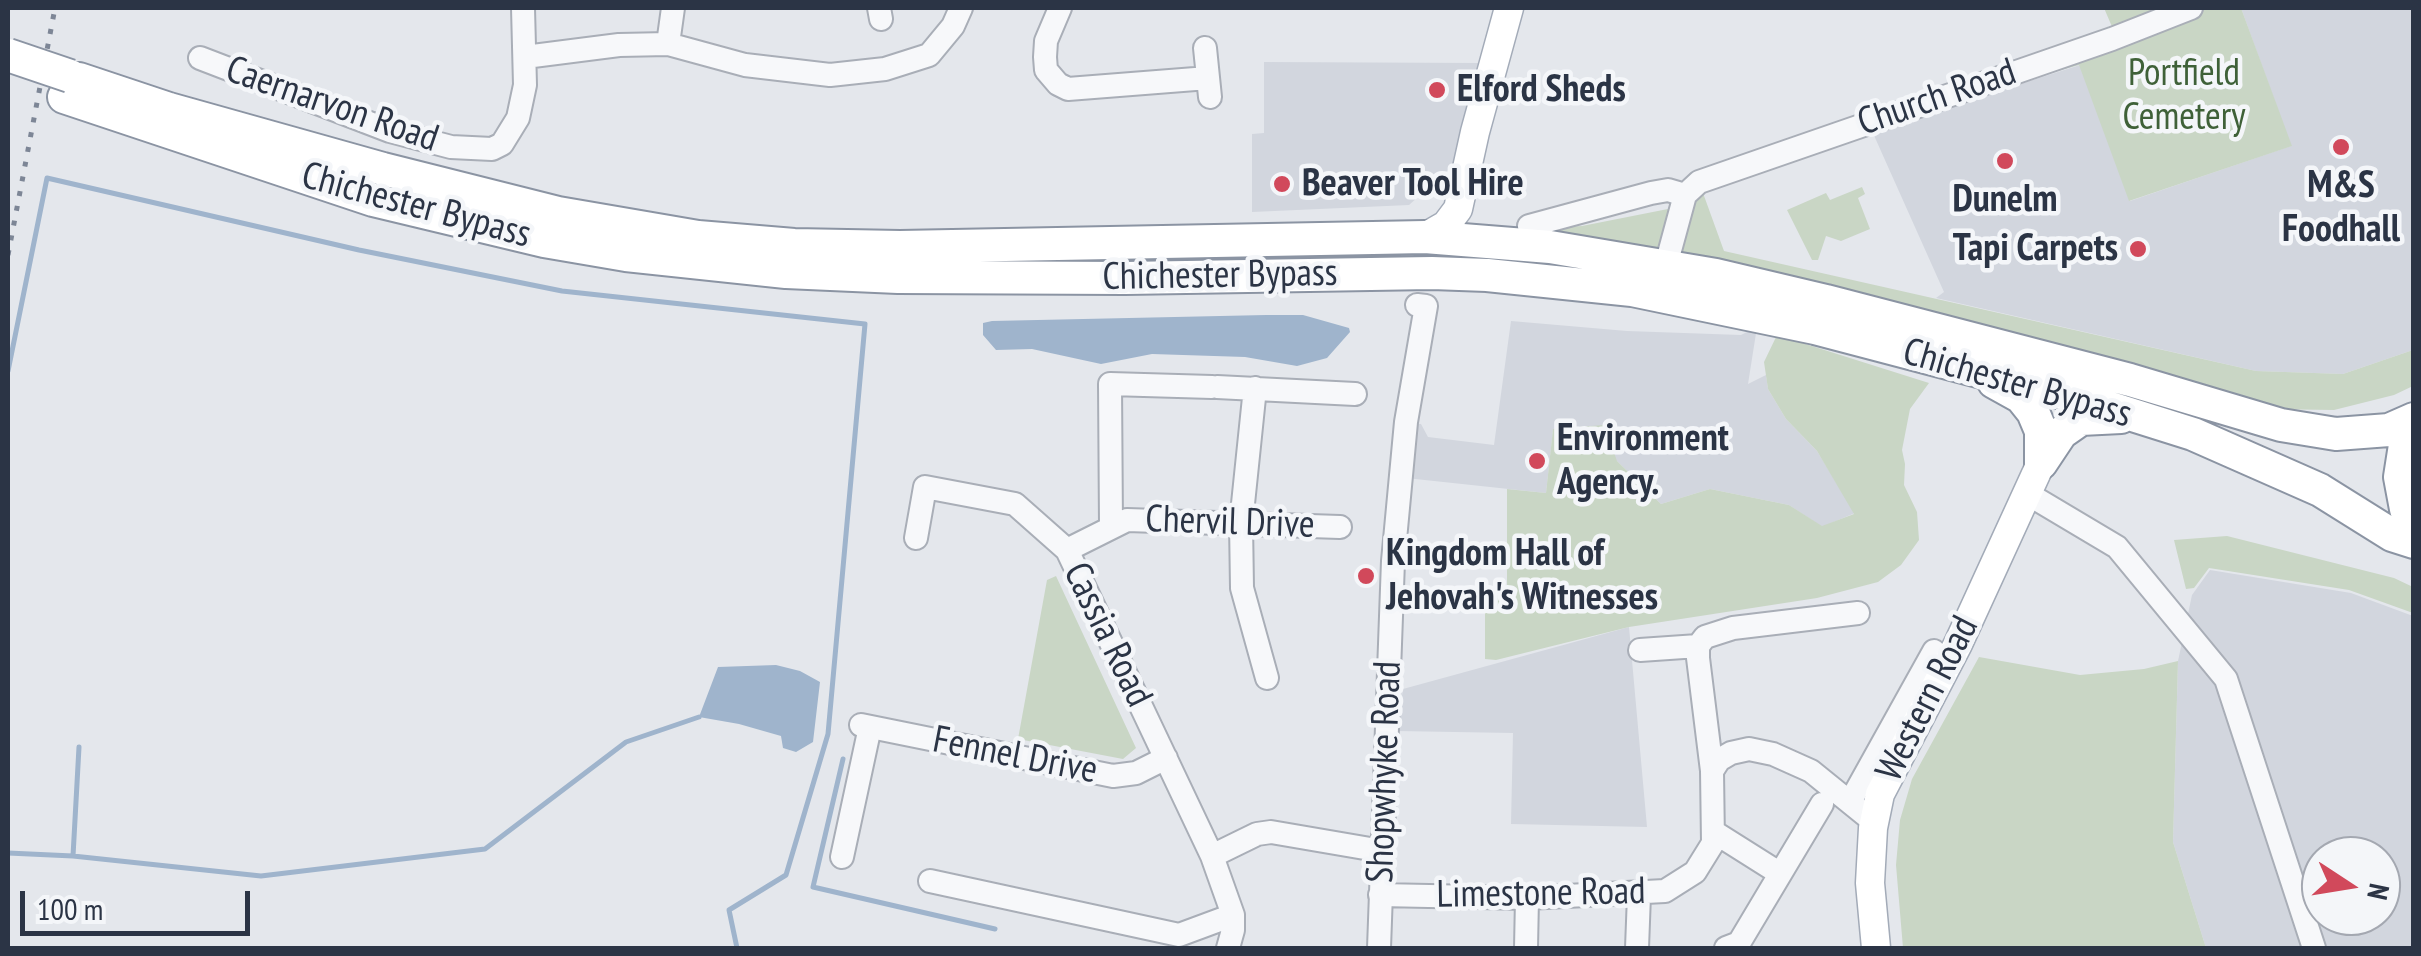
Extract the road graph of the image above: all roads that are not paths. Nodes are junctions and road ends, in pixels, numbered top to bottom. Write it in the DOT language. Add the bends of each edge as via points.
graph roads {
  1 [pos="523,8"];
  2 [pos="672,8"];
  3 [pos="961,8"];
  4 [pos="1060,8"];
  5 [pos="1509,8"];
  6 [pos="2192,8"];
  7 [pos="668,44"];
  8 [pos="1204,48"];
  9 [pos="8,55"];
  10 [pos="525,57"];
  11 [pos="200,58"];
  12 [pos="8,78"];
  13 [pos="67,87"];
  14 [pos="1685,195"];
  15 [pos="1458,206"];
  16 [pos="1529,226"];
  17 [pos="1425,237"];
  18 [pos="1490,240"];
  19 [pos="1666,265"];
  20 [pos="1417,305"];
  21 [pos="1969,368"];
  22 [pos="1255,388"];
  23 [pos="1355,394"];
  24 [pos="2136,416"];
  25 [pos="2414,419"];
  26 [pos="2414,428"];
  27 [pos="2041,463"];
  28 [pos="2028,494"];
  29 [pos="1241,522"];
  30 [pos="2414,522"];
  31 [pos="1111,526"];
  32 [pos="1340,527"];
  33 [pos="916,538"];
  34 [pos="2414,542"];
  35 [pos="1067,550"];
  36 [pos="1858,613"];
  37 [pos="1698,646"];
  38 [pos="1640,650"];
  39 [pos="1934,650"];
  40 [pos="1267,678"];
  41 [pos="1166,758"];
  42 [pos="1712,771"];
  43 [pos="1850,802"];
  44 [pos="1822,804"];
  45 [pos="1874,822"];
  46 [pos="1714,832"];
  47 [pos="1382,851"];
  48 [pos="1212,856"];
  49 [pos="842,857"];
  50 [pos="1779,873"];
  51 [pos="930,881"];
  52 [pos="1380,895"];
  53 [pos="1639,895"];
  54 [pos="1527,898"];
  55 [pos="1233,915"];
  56 [pos="1228,948"];
  57 [pos="1378,948"];
  58 [pos="1526,948"];
  59 [pos="1637,948"];
  60 [pos="1726,948"];
  61 [pos="1876,948"];
  62 [pos="2314,948"];
  1 -- 10 [label="street, Caernarvon Road"];
  2 -- 7 [label="street"];
  3 -- 7 [label="street" via="929,54 885,69 830,75 746,65"];
  4 -- 8 [label="street" via="1046,40 1046,70 1068,89 1209,87"];
  5 -- 15 [label="main road"];
  6 -- 14 [label="street, Church Road" via="1699,182"];
  7 -- 10 [label="street"];
  9 -- 13 [label="highway, Chichester Bypass, bridge"];
  10 -- 11 [label="street, Caernarvon Road" via="518,118 502,144 472,150 390,131"];
  12 -- 13 [label="highway, Chichester Bypass"];
  13 -- 17 [label="highway, Chichester Bypass" via="558,212 698,237 900,247"];
  13 -- 21 [label="highway, Chichester Bypass" via="372,200 626,255 898,276 1487,275 1632,290"];
  14 -- 16 [label="street, Church Road" via="1651,193"];
  14 -- 19 [label="street"];
  15 -- 17 [label="main road" via="1449,222"];
  15 -- 18 [label="main road" via="1464,220"];
  17 -- 18 [label="highway, Chichester Bypass"];
  18 -- 19 [label="highway, Chichester Bypass"];
  19 -- 25 [label="highway, Chichester Bypass" via="2058,361 2281,425 2336,434 2389,430"];
  20 -- 47 [label="street, Shopwhyke Road" via="1426,306 1398,497"];
  21 -- 24 [label="highway, Chichester Bypass"];
  21 -- 27 [label="highway" via="2022,398 2033,412"];
  22 -- 23 [label="street"];
  22 -- 29 [label="street"];
  22 -- 31 [label="street" via="1110,384"];
  24 -- 27 [label="highway" via="2081,419 2061,433"];
  24 -- 34 [label="highway, Chichester Bypass" via="2257,460"];
  26 -- 30 [label="highway" via="2400,477"];
  27 -- 28 [label="main road, Western Road"];
  28 -- 45 [label="main road, Western Road" via="1894,763"];
  28 -- 62 [label="street" via="2117,547 2226,679"];
  29 -- 31 [label="street, Chervil Drive" via="1127,520"];
  29 -- 32 [label="street, Chervil Drive"];
  29 -- 40 [label="street" via="1242,588"];
  31 -- 35 [label="street, Chervil Drive"];
  33 -- 35 [label="street, Cassia Road" via="925,488 1014,504"];
  35 -- 41 [label="street, Cassia Road"];
  36 -- 37 [label="street" via="1719,631"];
  37 -- 38 [label="street"];
  37 -- 42 [label="street, Limestone Road"];
  39 -- 43 [label="street"];
  41 -- 48 [label="street, Cassia Road"];
  41 -- 49 [label="street, Fennel Drive" via="1113,776 866,726"];
  42 -- 43 [label="street" via="1731,752 1773,754 1811,771"];
  42 -- 46 [label="street, Limestone Road"];
  43 -- 45 [label="street"];
  44 -- 50 [label="street"];
  45 -- 61 [label="main road, Western Road"];
  46 -- 50 [label="street"];
  46 -- 53 [label="street, Limestone Road" via="1696,872 1665,891"];
  47 -- 48 [label="street" via="1271,832"];
  47 -- 52 [label="street, Shopwhyke Road"];
  48 -- 55 [label="street, Cassia Road"];
  50 -- 60 [label="street" via="1739,943"];
  51 -- 55 [label="street" via="1179,935"];
  52 -- 54 [label="street, Limestone Road"];
  52 -- 57 [label="street, Shopwhyke Road"];
  53 -- 54 [label="street, Limestone Road"];
  53 -- 59 [label="street"];
  54 -- 58 [label="street"];
  55 -- 56 [label="street, Cassia Road"];
}
